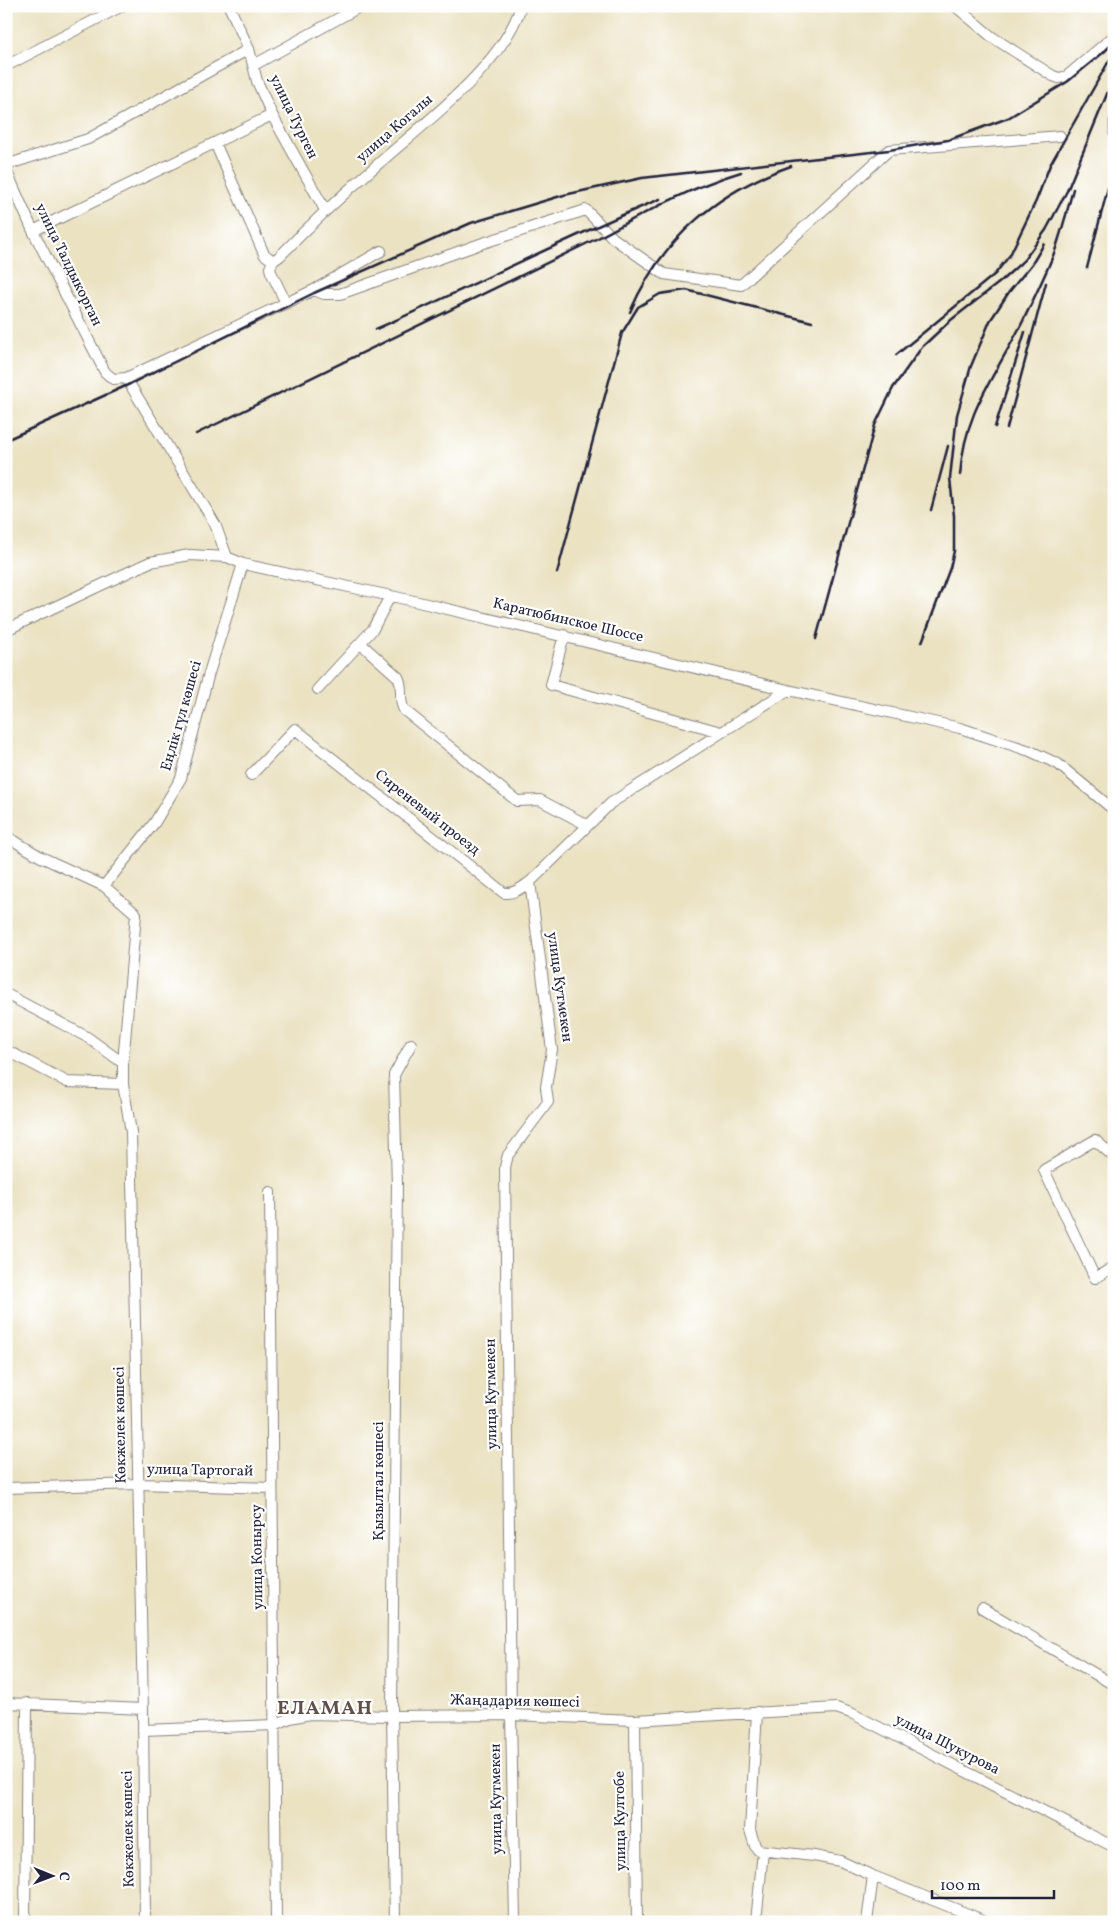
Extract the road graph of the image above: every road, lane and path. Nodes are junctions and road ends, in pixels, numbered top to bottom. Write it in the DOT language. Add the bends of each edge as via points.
graph roads {
  1 [pos="122,6"];
  2 [pos="229,6"];
  3 [pos="361,6"];
  4 [pos="522,6"];
  5 [pos="955,6"];
  6 [pos="1114,36"];
  7 [pos="249,49"];
  8 [pos="254,65"];
  9 [pos="6,66"];
  10 [pos="272,115"];
  11 [pos="1060,136"];
  12 [pos="215,143"];
  13 [pos="6,164"];
  14 [pos="6,170"];
  15 [pos="325,210"];
  16 [pos="33,230"];
  17 [pos="380,251"];
  18 [pos="273,261"];
  19 [pos="314,290"];
  20 [pos="286,303"];
  21 [pos="126,378"];
  22 [pos="227,557"];
  23 [pos="243,564"];
  24 [pos="390,596"];
  25 [pos="6,630"];
  26 [pos="564,636"];
  27 [pos="360,643"];
  28 [pos="318,689"];
  29 [pos="788,690"];
  30 [pos="722,732"];
  31 [pos="251,775"];
  32 [pos="1114,810"];
  33 [pos="587,825"];
  34 [pos="6,836"];
  35 [pos="530,882"];
  36 [pos="104,886"];
  37 [pos="6,994"];
  38 [pos="412,1044"];
  39 [pos="6,1050"];
  40 [pos="123,1063"];
  41 [pos="123,1084"];
  42 [pos="1114,1157"];
  43 [pos="270,1192"];
  44 [pos="1114,1267"];
  45 [pos="138,1484"];
  46 [pos="6,1488"];
  47 [pos="272,1488"];
  48 [pos="982,1608"];
  49 [pos="1114,1685"];
  50 [pos="6,1703"];
  51 [pos="27,1703"];
  52 [pos="143,1709"];
  53 [pos="757,1712"];
  54 [pos="511,1715"];
  55 [pos="392,1716"];
  56 [pos="634,1720"];
  57 [pos="275,1725"];
  58 [pos="143,1730"];
  59 [pos="1114,1847"];
  60 [pos="763,1851"];
  61 [pos="873,1876"];
  62 [pos="25,1922"];
  63 [pos="145,1922"];
  64 [pos="276,1922"];
  65 [pos="395,1922"];
  66 [pos="515,1922"];
  67 [pos="637,1922"];
  68 [pos="756,1922"];
  69 [pos="867,1922"];
  70 [pos="988,1922"];
  1 -- 9 [label="street"];
  2 -- 7 [label="street, улица Турген"];
  3 -- 8 [label="street"];
  4 -- 15 [label="street, улица Когалы" via="509,36 469,83"];
  5 -- 6 [label="street" via="992,37 1059,78 1067,76"];
  7 -- 8 [label="street, улица Турген"];
  7 -- 13 [label="street" via="88,139"];
  8 -- 10 [label="street, улица Турген" via="257,81"];
  10 -- 12 [label="street"];
  10 -- 15 [label="street, улица Турген"];
  11 -- 19 [label="street" via="889,150 742,285 664,274 613,238 586,210 340,294"];
  12 -- 16 [label="street"];
  12 -- 18 [label="street" via="264,254"];
  14 -- 16 [label="street, улица Талдыкорган"];
  15 -- 18 [label="street, улица Когалы"];
  16 -- 21 [label="street, улица Талдыкорган" via="105,372 113,379"];
  17 -- 19 [label="street"];
  18 -- 20 [label="street" via="271,272"];
  19 -- 20 [label="street"];
  20 -- 21 [label="street"];
  21 -- 22 [label="street" via="215,524"];
  22 -- 23 [label="street, Каратюбинское Шоссе"];
  22 -- 25 [label="street, Каратюбинское Шоссе" via="190,556 150,562"];
  23 -- 24 [label="street, Каратюбинское Шоссе"];
  23 -- 36 [label="street, Еңлік гүл көшесі" via="181,778 155,822"];
  24 -- 26 [label="street, Каратюбинское Шоссе"];
  24 -- 27 [label="street" via="372,630"];
  26 -- 29 [label="street, Каратюбинское Шоссе"];
  26 -- 30 [label="street" via="551,685"];
  27 -- 28 [label="street"];
  27 -- 33 [label="street" via="398,677 404,710 517,801 540,800"];
  29 -- 30 [label="street, Сиреневый проезд"];
  29 -- 32 [label="street, Каратюбинское Шоссе" via="960,728 1030,751 1058,764"];
  30 -- 33 [label="street, Сиреневый проезд" via="611,803"];
  31 -- 35 [label="street, Сиреневый проезд" via="295,729 504,892 516,892"];
  33 -- 35 [label="street, Сиреневый проезд"];
  34 -- 36 [label="street" via="41,857"];
  35 -- 54 [label="street, улица Кутмекен" via="552,1050 546,1088 548,1102 508,1154 505,1166"];
  36 -- 40 [label="street, Көкжелек көшесі" via="136,914"];
  37 -- 40 [label="street" via="87,1037"];
  38 -- 55 [label="street, Қызылтал көшесі" via="394,1075 397,1185"];
  39 -- 41 [label="street" via="67,1082"];
  40 -- 41 [label="street, Көкжелек көшесі"];
  41 -- 45 [label="street, Көкжелек көшесі" via="131,1132"];
  42 -- 44 [label="street" via="1095,1140 1044,1170 1096,1278"];
  43 -- 47 [label="street, улица Конырсу"];
  45 -- 46 [label="street, улица Тартогай"];
  45 -- 47 [label="street, улица Тартогай"];
  45 -- 52 [label="street, Көкжелек көшесі"];
  47 -- 57 [label="street, улица Конырсу"];
  48 -- 49 [label="street"];
  50 -- 51 [label="street"];
  51 -- 52 [label="street"];
  51 -- 62 [label="street"];
  52 -- 58 [label="street, Көкжелек көшесі"];
  53 -- 56 [label="street, Жаңадария көшесі"];
  53 -- 59 [label="street, улица Шукурова" via="827,1707 843,1710"];
  53 -- 60 [label="street" via="750,1830 755,1846"];
  54 -- 55 [label="street, Жаңадария көшесі"];
  54 -- 56 [label="street, Жаңадария көшесі"];
  54 -- 66 [label="street, улица Кутмекен"];
  55 -- 57 [label="street, Жаңадария көшесі" via="310,1714"];
  55 -- 65 [label="street, Қызылтал көшесі"];
  56 -- 67 [label="street, улица Култобе"];
  57 -- 58 [label="street, Жаңадария көшесі"];
  57 -- 64 [label="street, улица Конырсу"];
  58 -- 63 [label="street, Көкжелек көшесі"];
  60 -- 61 [label="street" via="840,1861"];
  60 -- 68 [label="street"];
  61 -- 69 [label="street"];
  61 -- 70 [label="street"];
}
